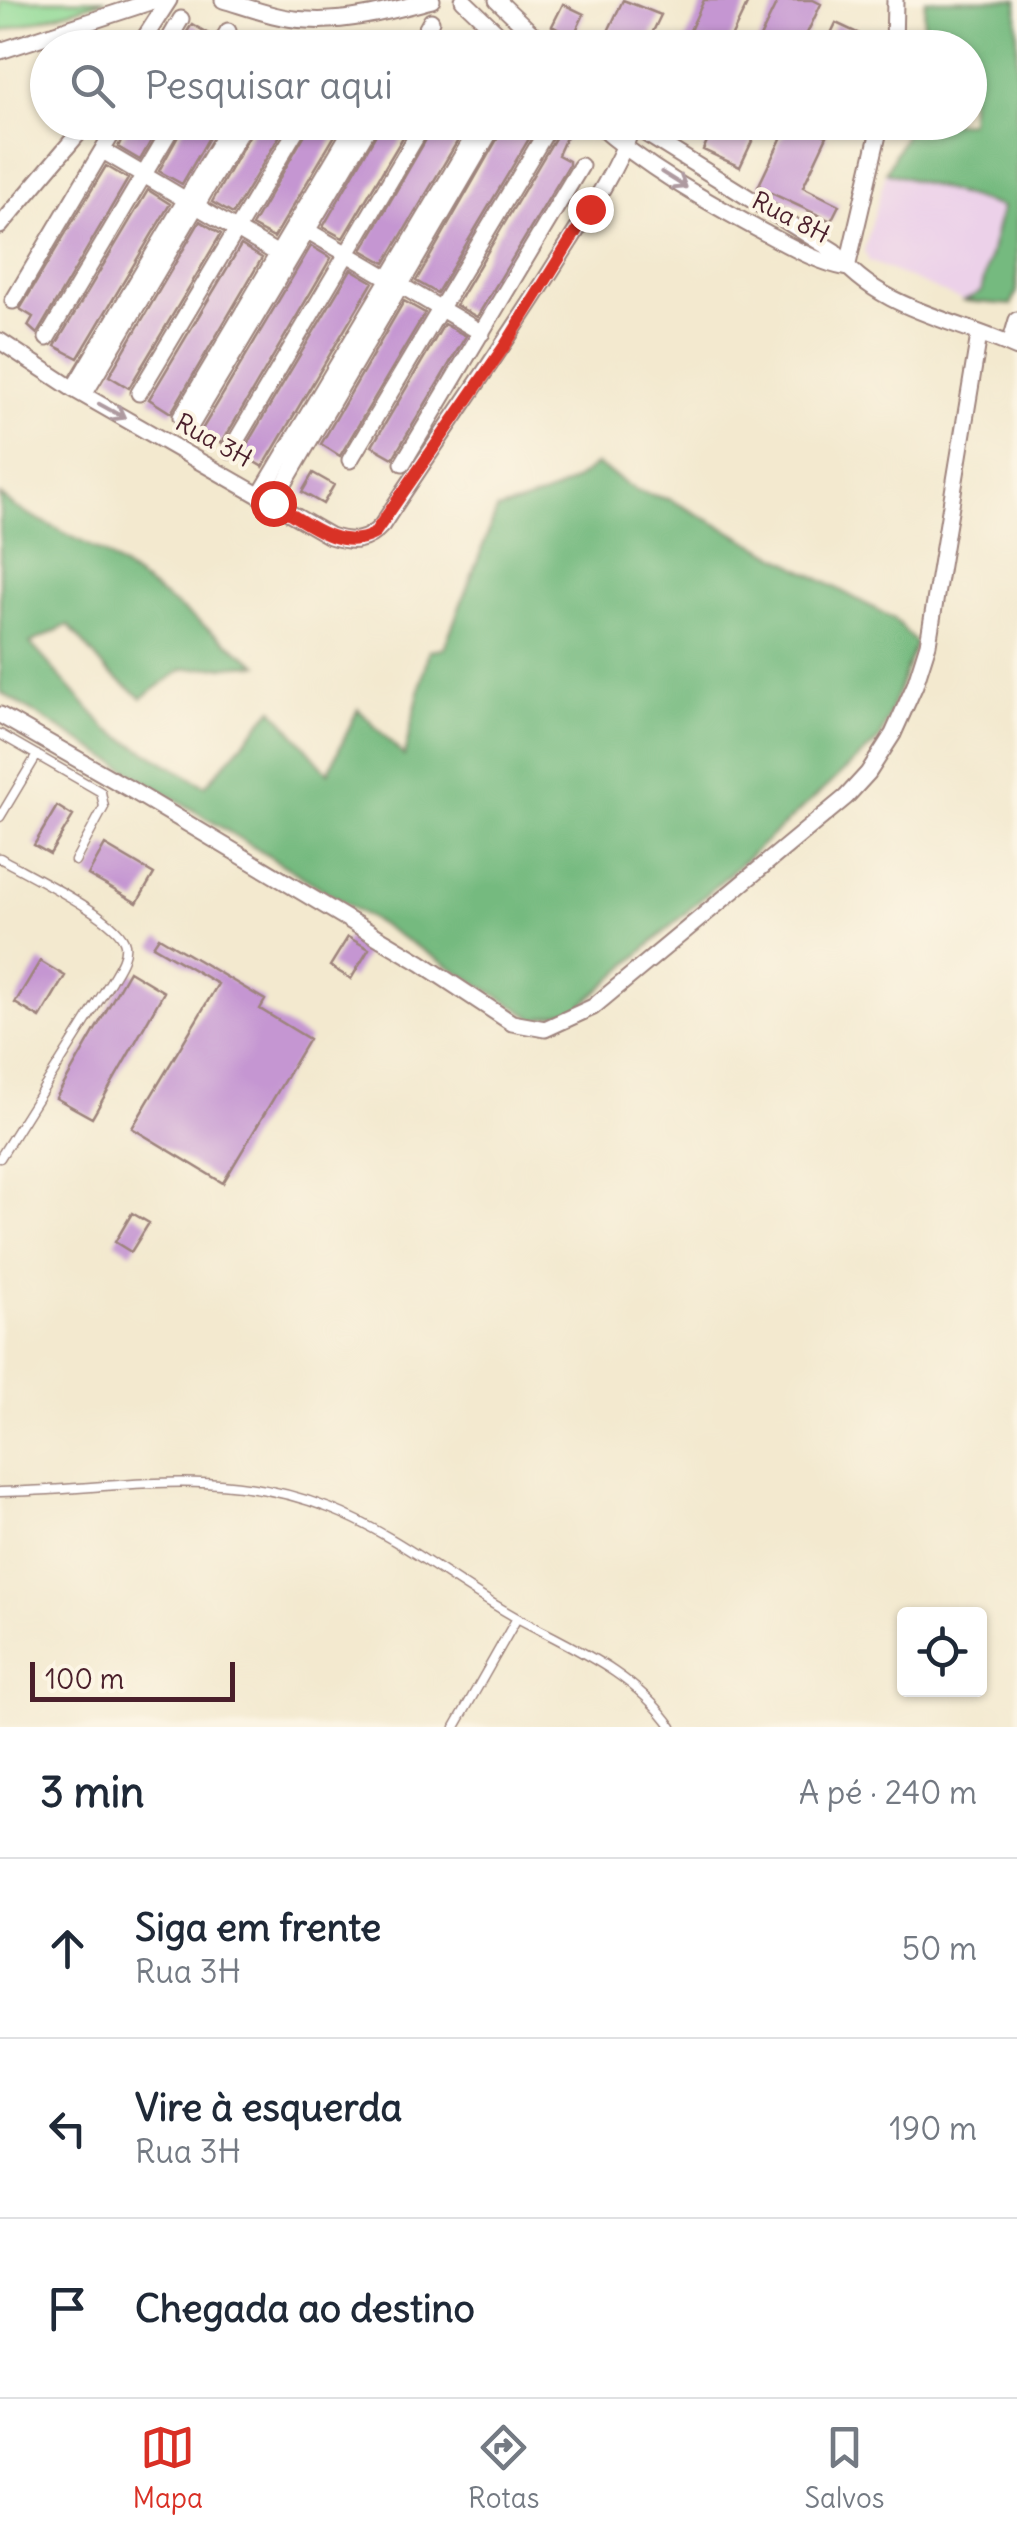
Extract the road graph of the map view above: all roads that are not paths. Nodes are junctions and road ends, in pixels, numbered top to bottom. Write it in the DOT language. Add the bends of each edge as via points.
graph roads {
  1 [pos="156,0"];
  2 [pos="170,0"];
  3 [pos="223,0"];
  4 [pos="432,0"];
  5 [pos="464,0"];
  6 [pos="497,0"];
  7 [pos="894,0"];
  8 [pos="181,19"];
  9 [pos="431,22"];
  10 [pos="66,30"];
  11 [pos="150,30"];
  12 [pos="175,30"];
  13 [pos="426,30"];
  14 [pos="495,30"];
  15 [pos="528,30"];
  16 [pos="894,30"];
  17 [pos="30,42"];
  18 [pos="0,52"];
  19 [pos="73,140"];
  20 [pos="108,140"];
  21 [pos="164,140"];
  22 [pos="223,140"];
  23 [pos="234,140"];
  24 [pos="290,140"];
  25 [pos="345,140"];
  26 [pos="361,140"];
  27 [pos="414,140"];
  28 [pos="472,140"];
  29 [pos="485,140"];
  30 [pos="541,140"];
  31 [pos="614,140"];
  32 [pos="626,140"];
  33 [pos="654,140"];
  34 [pos="877,140"];
  35 [pos="624,149"];
  36 [pos="102,151"];
  37 [pos="581,166"];
  38 [pos="144,175"];
  39 [pos="191,202"];
  40 [pos="0,226"];
  41 [pos="237,229"];
  42 [pos="308,231"];
  43 [pos="278,254"];
  44 [pos="348,254"];
  45 [pos="847,268"];
  46 [pos="394,282"];
  47 [pos="13,301"];
  48 [pos="442,310"];
  49 [pos="1017,320"];
  50 [pos="482,333"];
  51 [pos="980,336"];
  52 [pos="47,338"];
  53 [pos="0,341"];
  54 [pos="1013,346"];
  55 [pos="78,392"];
  56 [pos="140,393"];
  57 [pos="230,452"];
  58 [pos="350,460"];
  59 [pos="403,463"];
  60 [pos="266,499"];
  61 [pos="0,716"];
  62 [pos="0,734"];
  63 [pos="37,755"];
  64 [pos="0,817"];
  65 [pos="0,858"];
  66 [pos="75,861"];
  67 [pos="0,1158"];
  68 [pos="0,1492"];
  69 [pos="517,1618"];
  70 [pos="455,1727"];
  71 [pos="672,1727"];
  1 -- 10 [label="street"];
  2 -- 11 [label="street"];
  3 -- 4 [label="street" via="310,21"];
  5 -- 14 [label="street"];
  6 -- 15 [label="street"];
  7 -- 16 [label="street"];
  8 -- 12 [label="street"];
  9 -- 13 [label="street"];
  17 -- 18 [label="street"];
  19 -- 40 [label="street"];
  20 -- 36 [label="street"];
  21 -- 38 [label="street"];
  22 -- 39 [label="street"];
  23 -- 39 [label="street"];
  24 -- 41 [label="street"];
  25 -- 43 [label="street"];
  26 -- 42 [label="street"];
  27 -- 44 [label="street"];
  28 -- 46 [label="street"];
  29 -- 46 [label="street"];
  30 -- 48 [label="street"];
  31 -- 35 [label="street, Rua 8H"];
  32 -- 35 [label="street, Rua 3H"];
  33 -- 45 [label="street, Rua 8H" via="834,251"];
  34 -- 45 [label="street"];
  35 -- 45 [label="street, Rua 8H, one-way" via="728,214"];
  35 -- 60 [label="street, Rua 3H" via="506,344 374,534 343,540"];
  36 -- 38 [label="street"];
  36 -- 47 [label="street"];
  37 -- 50 [label="street"];
  38 -- 39 [label="street"];
  38 -- 52 [label="street"];
  39 -- 41 [label="street"];
  39 -- 55 [label="street"];
  41 -- 43 [label="street"];
  41 -- 56 [label="street"];
  42 -- 43 [label="street" via="186,422"];
  42 -- 44 [label="street"];
  44 -- 46 [label="street"];
  44 -- 57 [label="street"];
  45 -- 51 [label="street" via="893,298"];
  46 -- 48 [label="street"];
  46 -- 60 [label="street"];
  48 -- 50 [label="street"];
  48 -- 58 [label="street"];
  49 -- 54 [label="street"];
  50 -- 59 [label="street"];
  51 -- 54 [label="street"];
  51 -- 61 [label="street" via="932,622 918,676 888,744 825,815 627,981 556,1026 533,1029 498,1016 420,963"];
  53 -- 55 [label="street, Rua 3H"];
  55 -- 60 [label="street, Rua 3H, one-way"];
  62 -- 63 [label="lane"];
  63 -- 64 [label="lane"];
  63 -- 66 [label="lane" via="104,798"];
  65 -- 67 [label="lane" via="103,918 125,946 111,981"];
  68 -- 69 [label="lane" via="190,1480 298,1498 364,1524"];
  69 -- 70 [label="lane"];
  69 -- 71 [label="lane" via="637,1687"];
}
